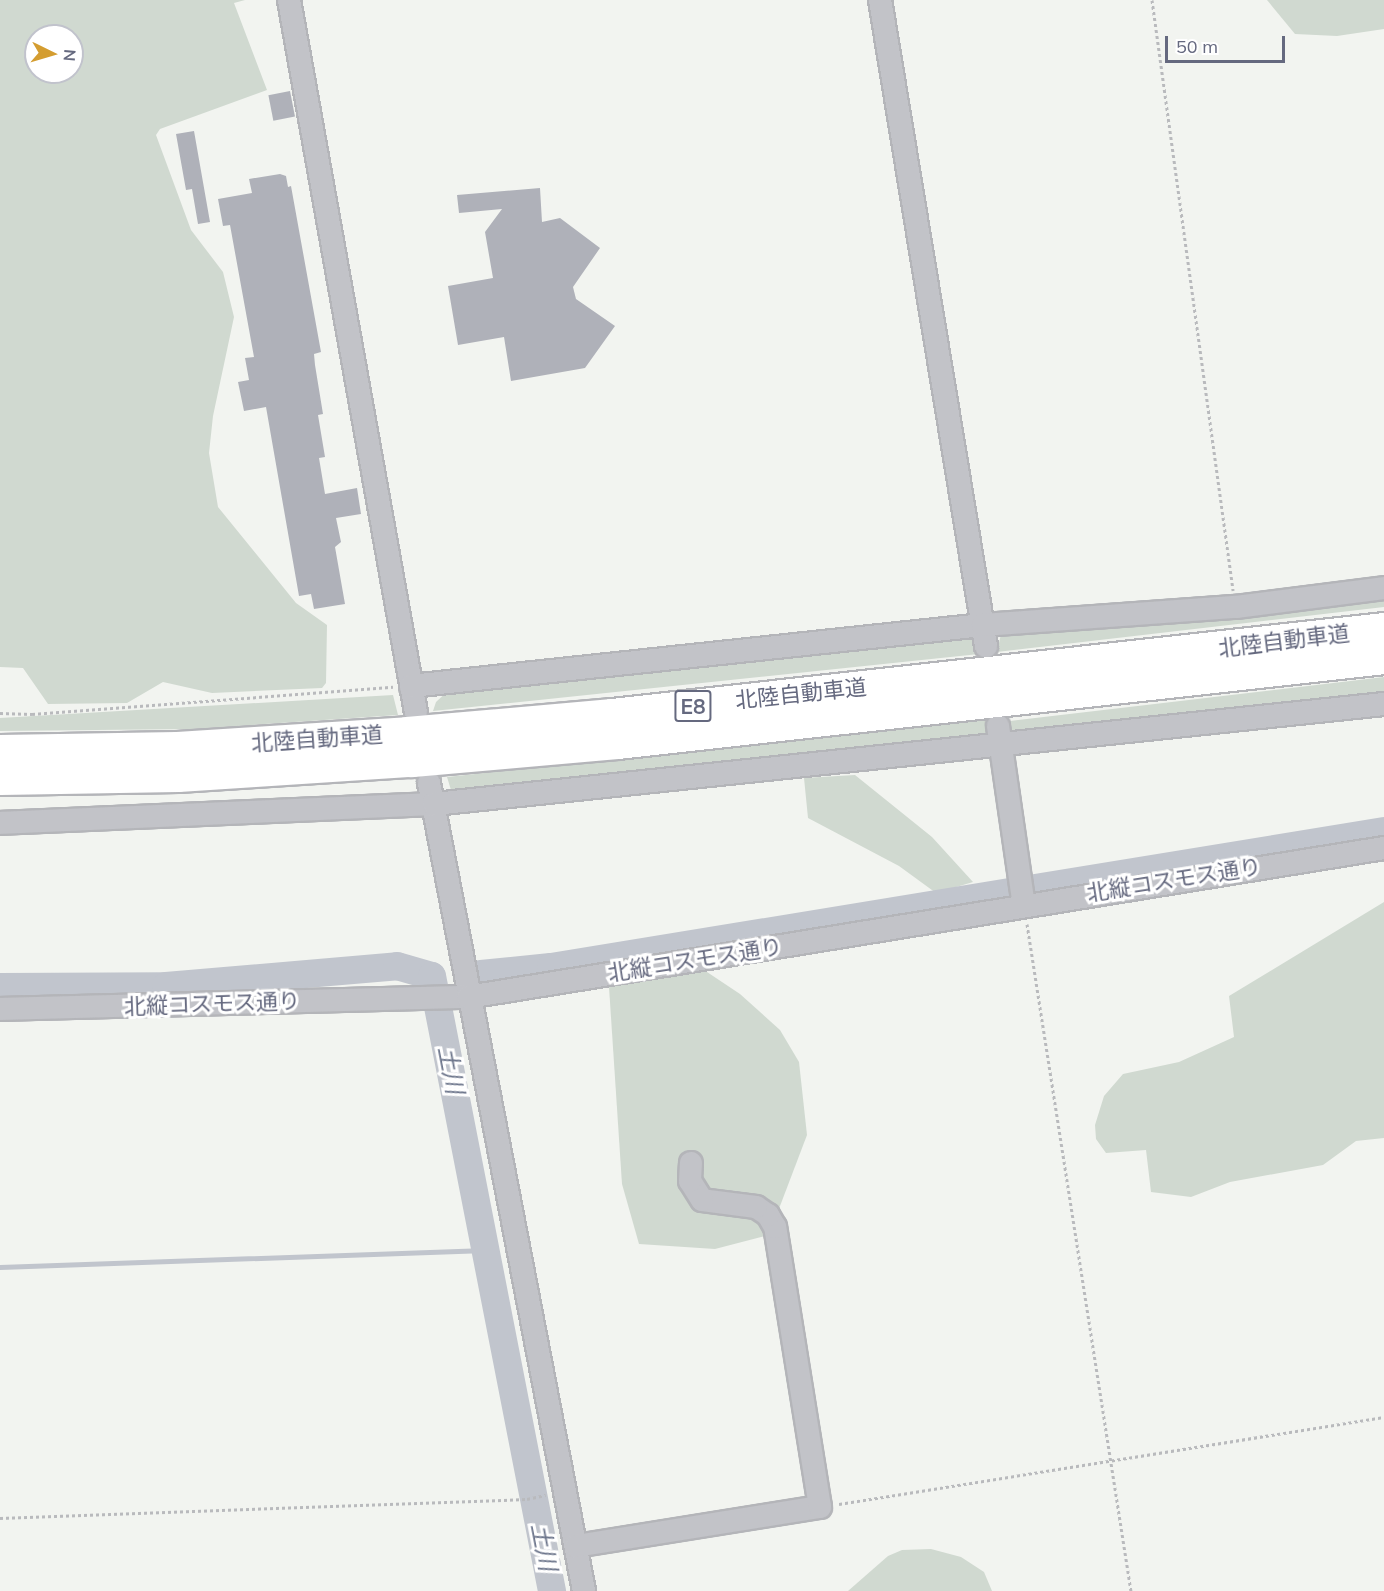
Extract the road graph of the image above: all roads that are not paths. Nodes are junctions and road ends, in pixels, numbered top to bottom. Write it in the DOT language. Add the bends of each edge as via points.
graph roads {
  1 [pos="289,0"];
  2 [pos="880,0"];
  3 [pos="1384,588"];
  4 [pos="1384,629"];
  5 [pos="985,636"];
  6 [pos="1384,657"];
  7 [pos="411,686"];
  8 [pos="1384,704"];
  9 [pos="416,712"];
  10 [pos="999,736"];
  11 [pos="0,751"];
  12 [pos="0,778"];
  13 [pos="432,794"];
  14 [pos="0,823"];
  15 [pos="1384,848"];
  16 [pos="1023,896"];
  17 [pos="464,997"];
  18 [pos="0,1009"];
  19 [pos="691,1163"];
  20 [pos="576,1546"];
  21 [pos="584,1591"];
  1 -- 7 [label="street"];
  2 -- 5 [label="street"];
  3 -- 5 [label="street"];
  4 -- 11 [label="highway, 北陸自動車道 / E8" via="612,715 177,748"];
  5 -- 7 [label="street"];
  6 -- 12 [label="highway, 北陸自動車道 / E8" via="617,742 412,760 178,775"];
  7 -- 9 [label="street"];
  8 -- 10 [label="street"];
  10 -- 13 [label="street"];
  10 -- 16 [label="street"];
  13 -- 14 [label="street"];
  13 -- 17 [label="street"];
  15 -- 16 [label="street, 北縦コスモス通り"];
  16 -- 17 [label="street, 北縦コスモス通り"];
  17 -- 18 [label="street, 北縦コスモス通り"];
  17 -- 20 [label="street"];
  19 -- 20 [label="street" via="690,1181 702,1200 756,1207 768,1215 775,1227 820,1507"];
  20 -- 21 [label="street"];
}
